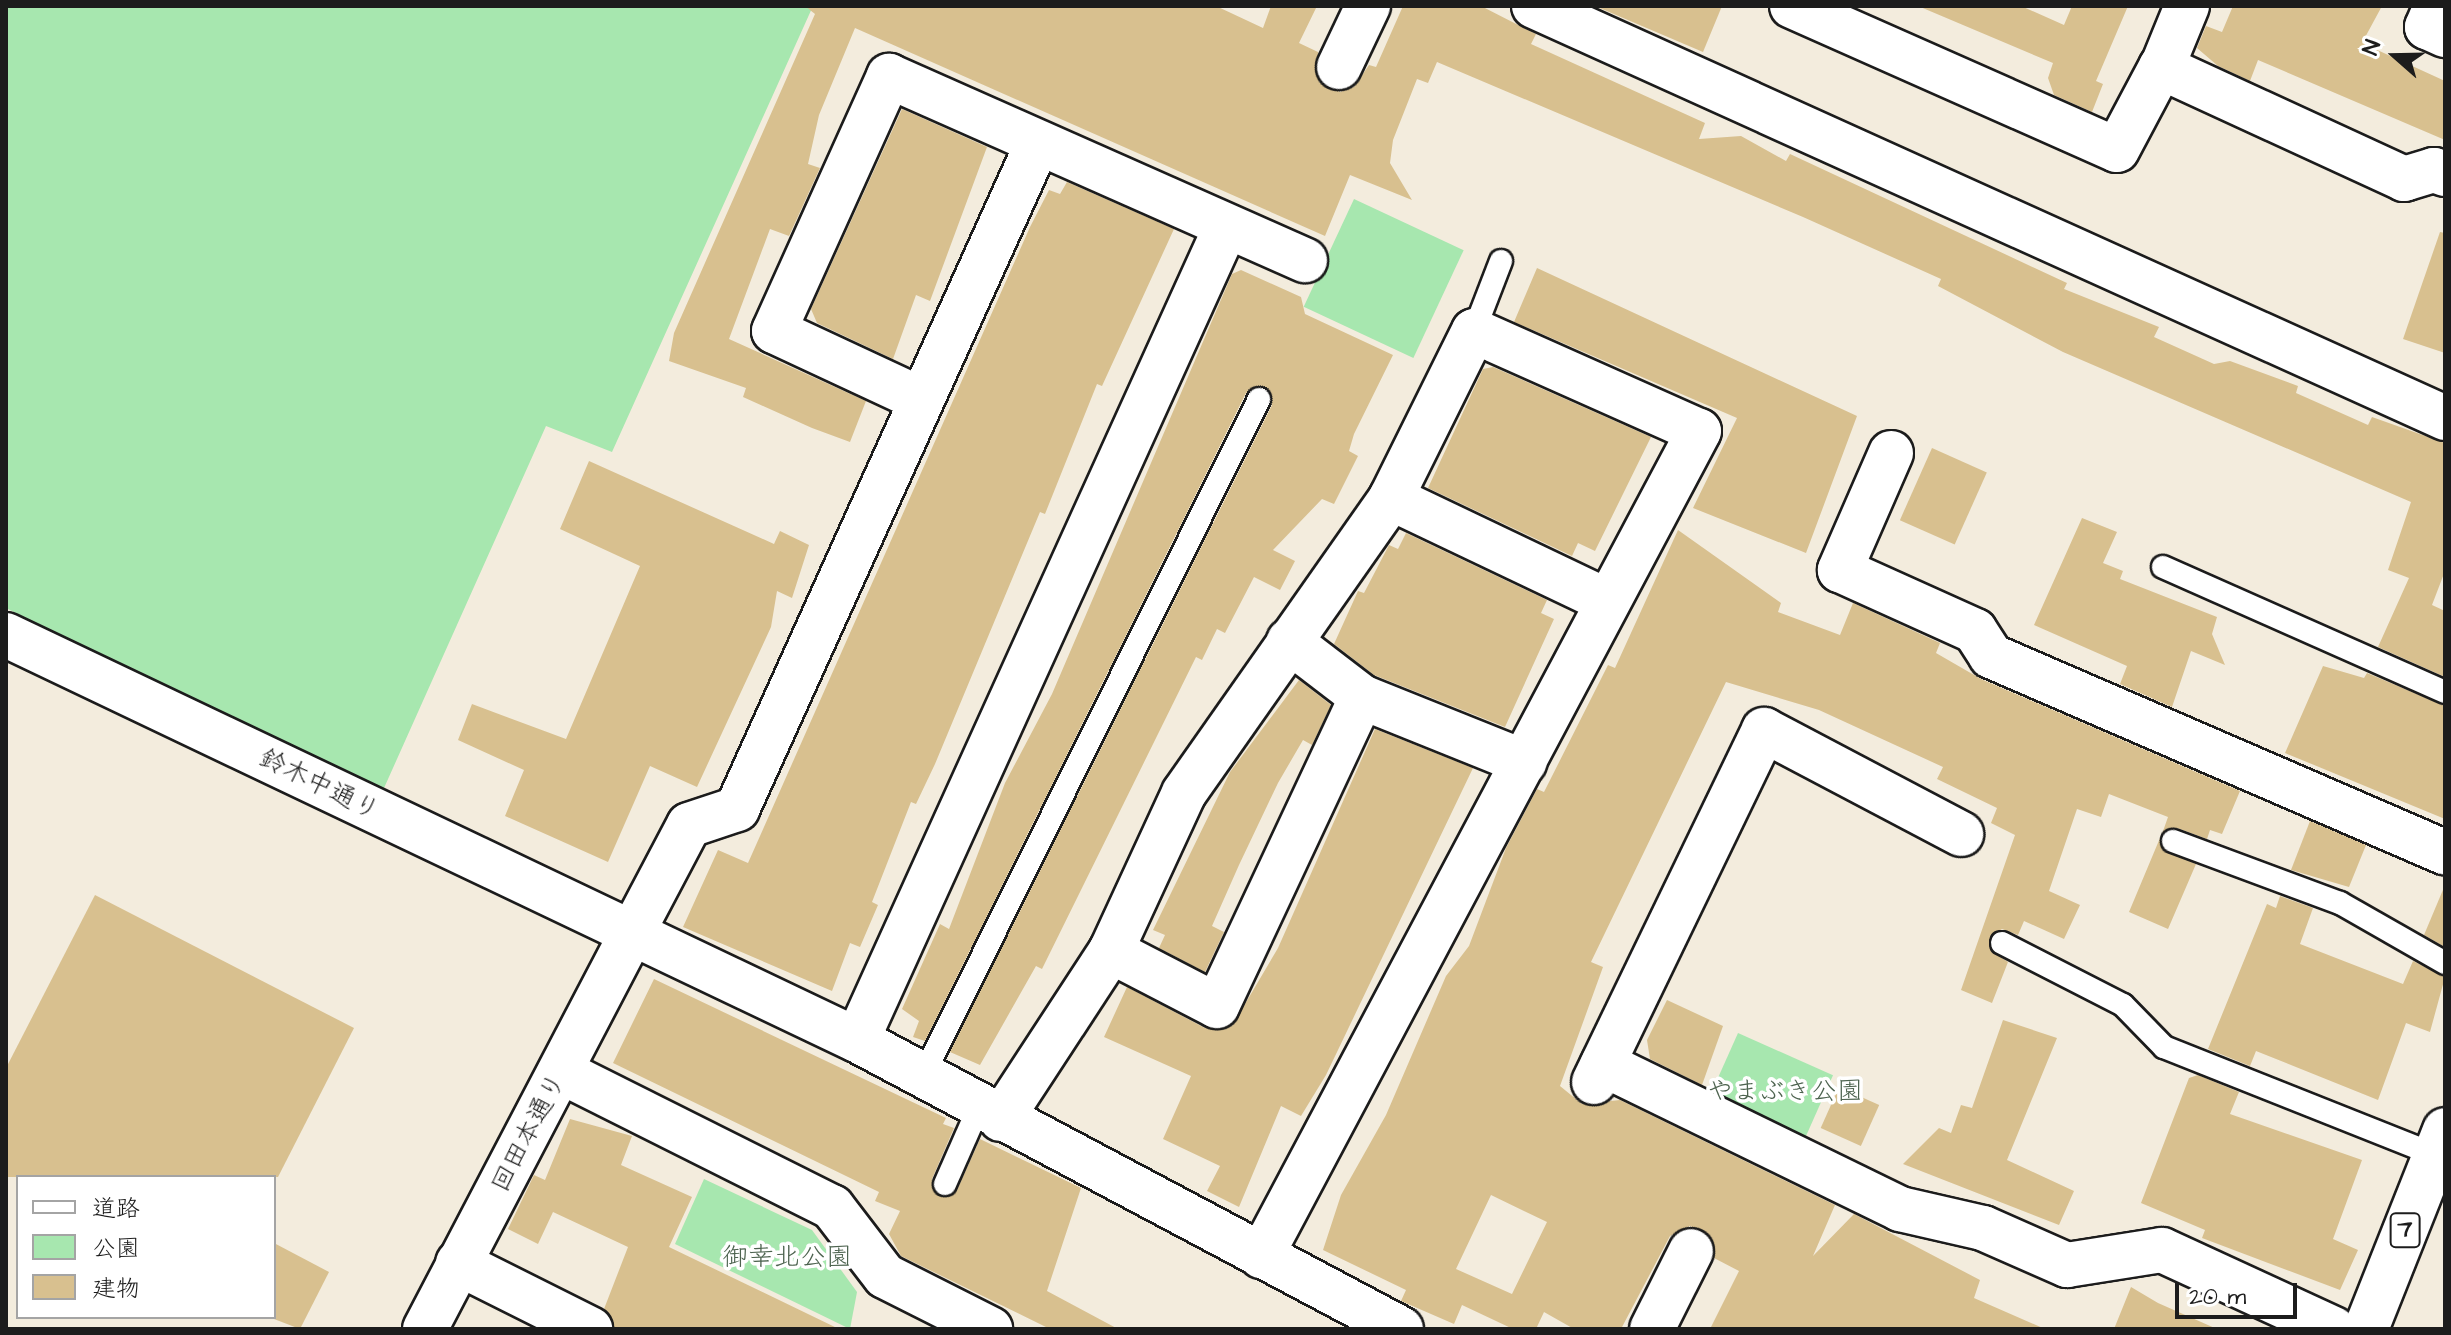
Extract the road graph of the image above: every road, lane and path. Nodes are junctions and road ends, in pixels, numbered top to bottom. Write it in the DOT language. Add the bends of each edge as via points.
graph roads {
  1 [pos="1368,6"];
  2 [pos="1534,6"];
  3 [pos="1792,6"];
  4 [pos="2187,6"];
  5 [pos="2436,6"];
  6 [pos="2445,35"];
  7 [pos="1339,67"];
  8 [pos="2162,67"];
  9 [pos="1037,145"];
  10 [pos="2445,174"];
  11 [pos="1226,227"];
  12 [pos="1305,260"];
  13 [pos="1501,261"];
  14 [pos="1474,331"];
  15 [pos="920,399"];
  16 [pos="1259,399"];
  17 [pos="2445,418"];
  18 [pos="1891,453"];
  19 [pos="1391,498"];
  20 [pos="2163,567"];
  21 [pos="1605,600"];
  22 [pos="6,635"];
  23 [pos="1289,641"];
  24 [pos="2445,692"];
  25 [pos="1362,697"];
  26 [pos="1524,762"];
  27 [pos="1961,834"];
  28 [pos="2173,841"];
  29 [pos="2445,852"];
  30 [pos="631,935"];
  31 [pos="2002,943"];
  32 [pos="1111,951"];
  33 [pos="2445,963"];
  34 [pos="857,1040"];
  35 [pos="562,1072"];
  36 [pos="922,1078"];
  37 [pos="990,1113"];
  38 [pos="2440,1143"];
  39 [pos="945,1184"];
  40 [pos="1691,1251"];
  41 [pos="1261,1256"];
  42 [pos="458,1263"];
  43 [pos="425,1329"];
  44 [pos="590,1329"];
  45 [pos="990,1329"];
  46 [pos="1401,1329"];
  47 [pos="1652,1329"];
  48 [pos="2334,1329"];
  49 [pos="2366,1329"];
  1 -- 7 [label="street"];
  2 -- 17 [label="street"];
  3 -- 8 [label="street" via="2117,150"];
  4 -- 8 [label="street"];
  5 -- 6 [label="street" via="2427,27"];
  8 -- 10 [label="street" via="2404,179 2434,170"];
  9 -- 11 [label="street"];
  9 -- 15 [label="street, 回田本通り"];
  9 -- 15 [label="street" via="889,76 774,331"];
  11 -- 12 [label="street"];
  11 -- 34 [label="street"];
  13 -- 14 [label="lane"];
  14 -- 19 [label="street"];
  14 -- 21 [label="street" via="1699,431"];
  15 -- 30 [label="street, 回田本通り" via="737,809 689,825"];
  16 -- 36 [label="lane"];
  18 -- 29 [label="street" via="1840,570 1975,631 1991,656"];
  19 -- 21 [label="street"];
  19 -- 23 [label="street"];
  20 -- 24 [label="lane"];
  21 -- 26 [label="street"];
  22 -- 30 [label="street, 鈴木中通り"];
  23 -- 25 [label="street"];
  23 -- 32 [label="street" via="1184,793"];
  25 -- 26 [label="street"];
  25 -- 32 [label="street" via="1217,1006"];
  26 -- 41 [label="street"];
  27 -- 48 [label="street" via="1764,730 1599,1073 1900,1209 1983,1228 2067,1265 2162,1250"];
  28 -- 33 [label="lane" via="2340,903"];
  30 -- 34 [label="street, 鈴木中通り"];
  30 -- 35 [label="street, 回田本通り"];
  31 -- 38 [label="lane" via="2123,1005 2164,1047"];
  32 -- 37 [label="street"];
  34 -- 36 [label="street, 鈴木中通り"];
  35 -- 42 [label="street, 回田本通り"];
  35 -- 45 [label="street" via="832,1207 885,1276"];
  36 -- 37 [label="street, 鈴木中通り"];
  37 -- 39 [label="lane"];
  37 -- 41 [label="street, 鈴木中通り"];
  38 -- 49 [label="street, 7"];
  40 -- 47 [label="street"];
  41 -- 46 [label="street, 鈴木中通り"];
  42 -- 43 [label="street, 回田本通り"];
  42 -- 44 [label="street"];
}
